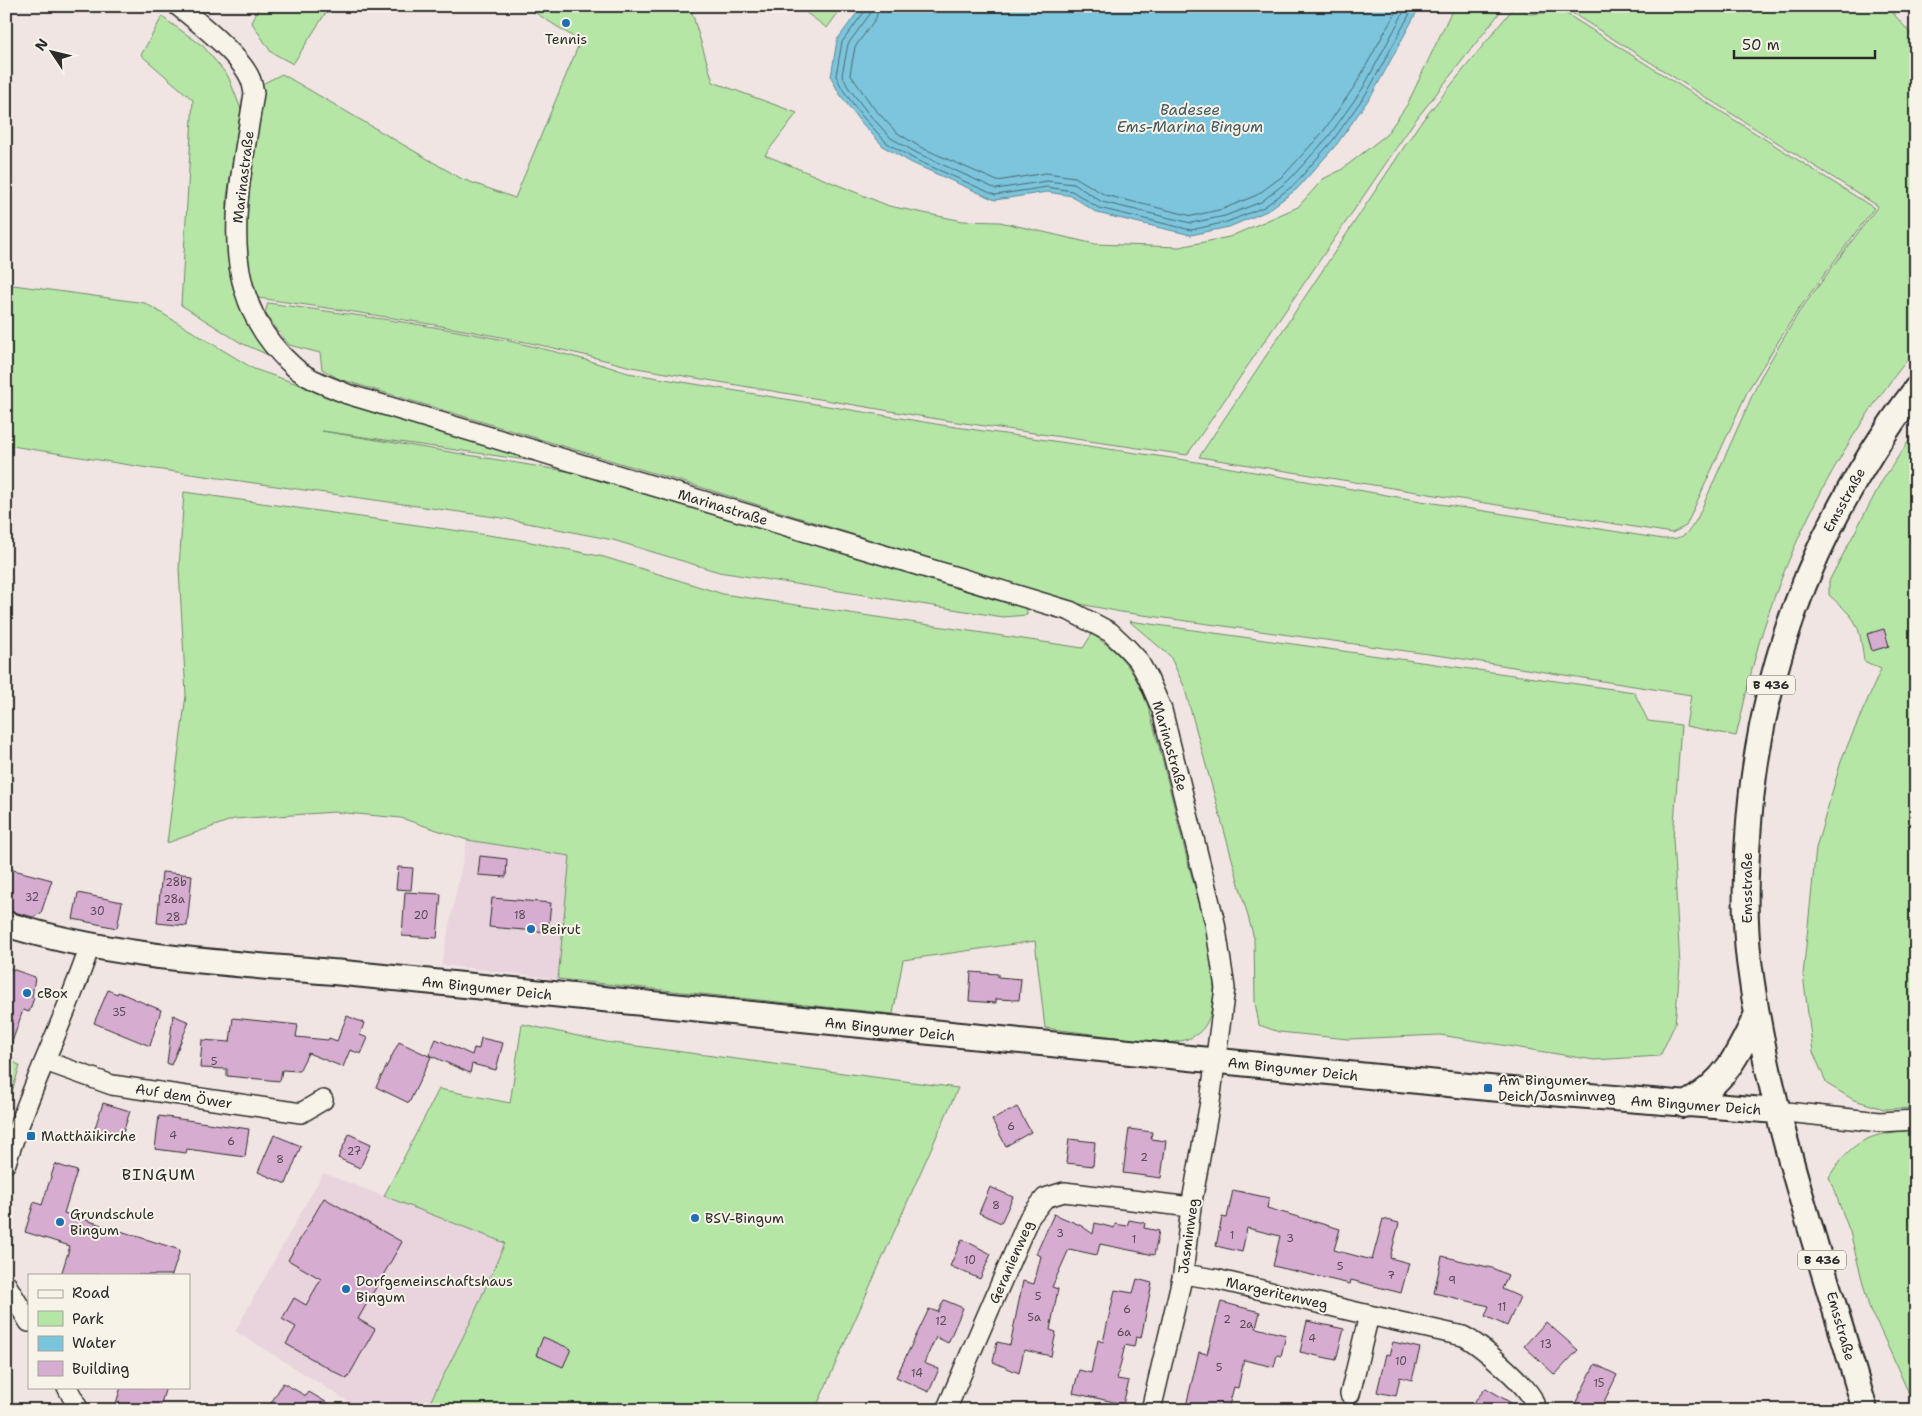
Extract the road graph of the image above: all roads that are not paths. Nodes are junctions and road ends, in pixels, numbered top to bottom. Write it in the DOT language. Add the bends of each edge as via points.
graph roads {
  1 [pos="178,6"];
  2 [pos="1916,389"];
  3 [pos="6,924"];
  4 [pos="90,946"];
  5 [pos="1757,1014"];
  6 [pos="45,1061"];
  7 [pos="1215,1061"];
  8 [pos="323,1100"];
  9 [pos="1684,1105"];
  10 [pos="1777,1111"];
  11 [pos="1916,1120"];
  12 [pos="6,1163"];
  13 [pos="1191,1207"];
  14 [pos="1183,1274"];
  15 [pos="6,1284"];
  16 [pos="1369,1315"];
  17 [pos="28,1320"];
  18 [pos="68,1388"];
  19 [pos="1350,1394"];
  20 [pos="80,1410"];
  21 [pos="946,1410"];
  22 [pos="1151,1410"];
  23 [pos="1535,1410"];
  24 [pos="1865,1410"];
  1 -- 7 [label="street, Marinastraße" via="239,61 250,78 254,93 236,211 239,271 246,297 270,342 294,367 348,394 1070,611 1110,632 1126,646 1138,660 1162,710 1215,923 1225,988"];
  2 -- 5 [label="main road, Emsstraße / B 436" via="1866,460 1838,508 1798,597 1769,690 1750,805 1746,869 1748,958"];
  3 -- 4 [label="main road, Am Bingumer Deich"];
  4 -- 6 [label="street"];
  4 -- 7 [label="main road, Am Bingumer Deich" via="185,959"];
  5 -- 9 [label="main road" via="1732,1065 1710,1088"];
  5 -- 10 [label="main road, Emsstraße / B 436"];
  6 -- 8 [label="street, Auf dem Öwer" via="112,1085 302,1113"];
  6 -- 12 [label="street"];
  7 -- 9 [label="main road, Am Bingumer Deich"];
  7 -- 13 [label="street, Jasminweg"];
  9 -- 10 [label="main road, Am Bingumer Deich"];
  10 -- 11 [label="street" via="1880,1122"];
  10 -- 24 [label="main road, Emsstraße / B 436"];
  13 -- 14 [label="street, Jasminweg"];
  13 -- 21 [label="street, Geranienweg" via="1064,1192 1045,1198 1029,1218"];
  14 -- 16 [label="street, Margeritenweg" via="1215,1278"];
  14 -- 22 [label="street, Jasminweg"];
  15 -- 17 [label="street"];
  16 -- 19 [label="street"];
  16 -- 23 [label="street, Margeritenweg" via="1463,1336 1475,1342 1521,1384 1533,1399"];
  18 -- 20 [label="street"];
}
